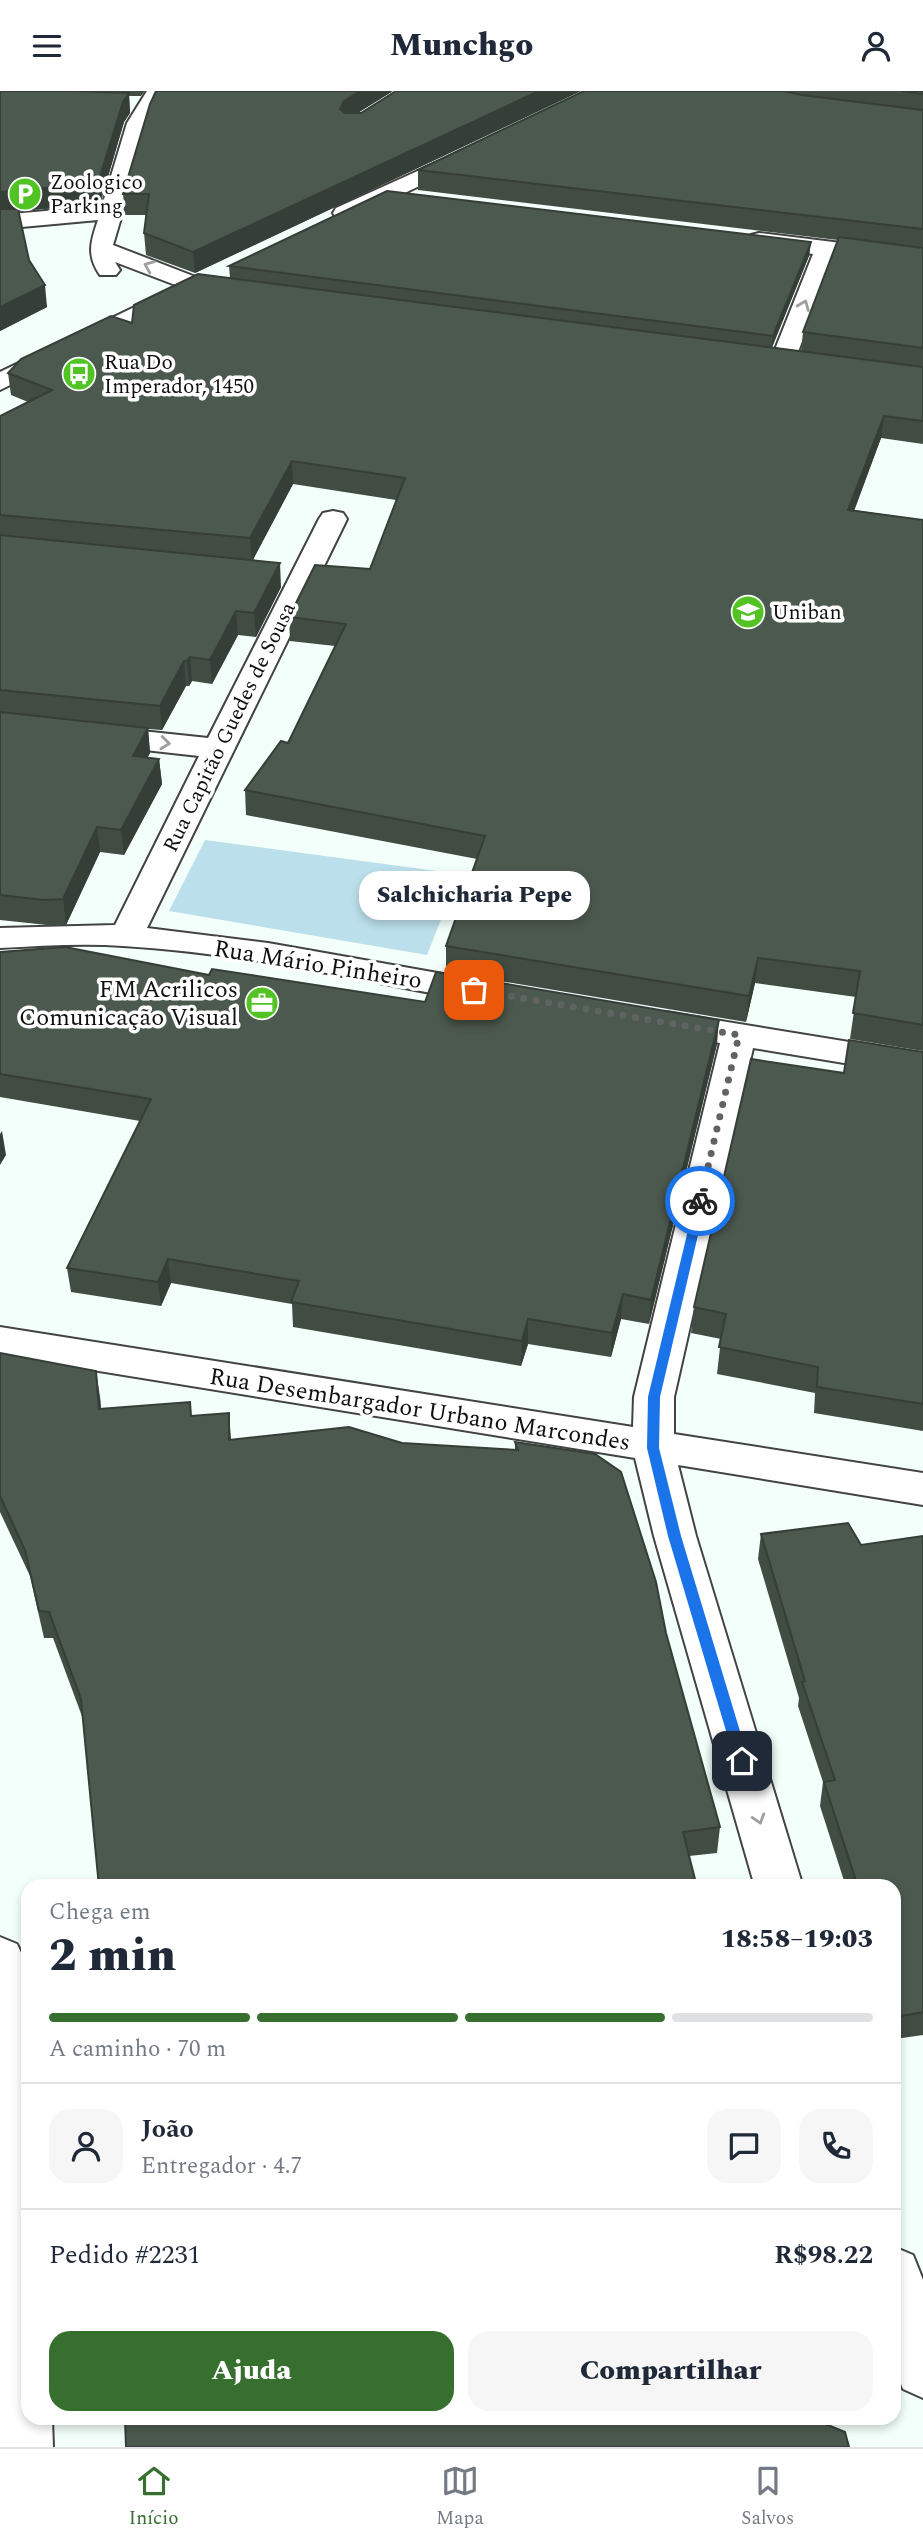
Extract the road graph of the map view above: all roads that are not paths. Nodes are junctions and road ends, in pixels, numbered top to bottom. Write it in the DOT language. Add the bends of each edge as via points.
graph roads {
  1 [pos="153,98"];
  2 [pos="123,104"];
  3 [pos="478,149"];
  4 [pos="382,195"];
  5 [pos="422,200"];
  6 [pos="0,202"];
  7 [pos="104,212"];
  8 [pos="328,221"];
  9 [pos="0,222"];
  10 [pos="733,237"];
  11 [pos="101,248"];
  12 [pos="827,248"];
  13 [pos="923,260"];
  14 [pos="225,271"];
  15 [pos="196,285"];
  16 [pos="257,295"];
  17 [pos="164,301"];
  18 [pos="754,358"];
  19 [pos="782,362"];
  20 [pos="807,365"];
  21 [pos="0,382"];
  22 [pos="333,519"];
  23 [pos="0,725"];
  24 [pos="220,749"];
  25 [pos="126,936"];
  26 [pos="0,938"];
  27 [pos="508,996"];
  28 [pos="631,1017"];
  29 [pos="739,1035"];
  30 [pos="923,1065"];
  31 [pos="0,1341"];
  32 [pos="653,1448"];
  33 [pos="923,1489"];
  34 [pos="777,1879"];
  35 [pos="0,1959"];
  36 [pos="7,2150"];
  37 [pos="901,2296"];
  38 [pos="21,2369"];
  39 [pos="923,2370"];
  40 [pos="25,2425"];
  41 [pos="26,2447"];
  1 -- 2 [label="street"];
  1 -- 7 [label="street" via="138,123"];
  3 -- 4 [label="street"];
  4 -- 5 [label="street"];
  4 -- 8 [label="street"];
  6 -- 7 [label="street" via="47,203"];
  7 -- 9 [label="street"];
  7 -- 11 [label="street"];
  10 -- 12 [label="street"];
  15 -- 11 [label="street, one-way"];
  11 -- 17 [label="street" via="107,269 130,286"];
  12 -- 13 [label="street"];
  19 -- 12 [label="street, one-way"];
  14 -- 15 [label="street"];
  15 -- 16 [label="street"];
  15 -- 17 [label="street"];
  17 -- 21 [label="street"];
  18 -- 19 [label="street"];
  19 -- 20 [label="street"];
  22 -- 24 [label="street, Rua Capitão Guedes de Sousa" via="288,575"];
  23 -- 24 [label="street, one-way"];
  24 -- 25 [label="street, Rua Capitão Guedes de Sousa"];
  25 -- 26 [label="street, Rua Mário Pinheiro"];
  25 -- 27 [label="street, Rua Mário Pinheiro" via="209,945"];
  28 -- 29 [label="street"];
  29 -- 30 [label="street"];
  29 -- 32 [label="street" via="654,1397"];
  31 -- 32 [label="street, Rua Desembargador Urbano Marcondes"];
  32 -- 33 [label="street, Rua Desembargador Urbano Marcondes"];
  32 -- 34 [label="street, one-way"];
  35 -- 36 [label="street" via="9,2033"];
  36 -- 38 [label="street"];
  37 -- 39 [label="street"];
  40 -- 41 [label="street"];
}
